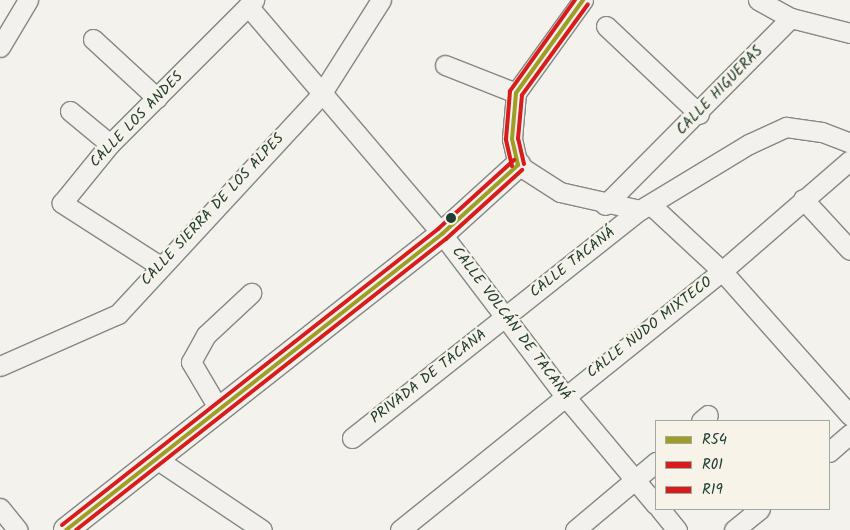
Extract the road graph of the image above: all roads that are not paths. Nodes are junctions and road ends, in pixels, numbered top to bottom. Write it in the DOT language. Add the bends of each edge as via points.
graph roads {
  1 [pos="28,0"];
  2 [pos="381,0"];
  3 [pos="583,0"];
  4 [pos="758,0"];
  5 [pos="251,3"];
  6 [pos="791,18"];
  7 [pos="606,26"];
  8 [pos="850,33"];
  9 [pos="93,39"];
  10 [pos="0,47"];
  11 [pos="445,65"];
  12 [pos="516,93"];
  13 [pos="320,96"];
  14 [pos="158,98"];
  15 [pos="70,111"];
  16 [pos="699,114"];
  17 [pos="850,142"];
  18 [pos="110,144"];
  19 [pos="850,160"];
  20 [pos="518,165"];
  21 [pos="803,199"];
  22 [pos="605,205"];
  23 [pos="646,208"];
  24 [pos="442,234"];
  25 [pos="850,250"];
  26 [pos="160,266"];
  27 [pos="722,271"];
  28 [pos="251,293"];
  29 [pos="505,316"];
  30 [pos="0,366"];
  31 [pos="564,395"];
  32 [pos="220,411"];
  33 [pos="850,415"];
  34 [pos="850,434"];
  35 [pos="352,438"];
  36 [pos="830,451"];
  37 [pos="158,460"];
  38 [pos="655,463"];
  39 [pos="636,480"];
  40 [pos="655,504"];
  41 [pos="0,508"];
  42 [pos="661,510"];
  43 [pos="759,510"];
  44 [pos="18,530"];
  45 [pos="66,530"];
  46 [pos="262,530"];
  47 [pos="400,530"];
  48 [pos="575,530"];
  49 [pos="677,530"];
  50 [pos="734,530"];
  1 -- 10 [label="street"];
  2 -- 13 [label="street, CALLE SIERRA DE LOS ALPES"];
  3 -- 12 [label="street"];
  4 -- 6 [label="street"];
  5 -- 13 [label="street, CALLE VOLCÁN DE TACANÁ"];
  5 -- 14 [label="street, CALLE LOS ANDES"];
  6 -- 8 [label="street"];
  6 -- 16 [label="street, CALLE HIGUERAS"];
  7 -- 16 [label="street"];
  9 -- 14 [label="street"];
  11 -- 12 [label="street"];
  12 -- 20 [label="street" via="512,139"];
  13 -- 24 [label="street, CALLE VOLCÁN DE TACANÁ"];
  13 -- 26 [label="street, CALLE SIERRA DE LOS ALPES"];
  14 -- 18 [label="street, CALLE LOS ANDES"];
  15 -- 18 [label="street"];
  16 -- 22 [label="street, CALLE HIGUERAS"];
  17 -- 23 [label="street, CALLE TACANÁ" via="822,132 786,127 718,161"];
  18 -- 26 [label="street, CALLE LOS ANDES" via="62,203"];
  19 -- 21 [label="street, CALLE NUDO MIXTECO"];
  20 -- 22 [label="street" via="560,192"];
  20 -- 24 [label="main road"];
  21 -- 25 [label="street"];
  21 -- 27 [label="street, CALLE NUDO MIXTECO"];
  22 -- 23 [label="street"];
  23 -- 27 [label="street"];
  23 -- 29 [label="street, CALLE TACANÁ"];
  24 -- 29 [label="street, CALLE VOLCÁN DE TACANÁ"];
  24 -- 32 [label="main road"];
  26 -- 30 [label="street, CALLE SIERRA DE LOS ALPES" via="118,314"];
  27 -- 31 [label="street, CALLE NUDO MIXTECO"];
  27 -- 33 [label="street"];
  28 -- 32 [label="street" via="206,336 191,362"];
  29 -- 31 [label="street, CALLE VOLCÁN DE TACANÁ"];
  29 -- 35 [label="street, PRIVADA DE TACANA"];
  31 -- 39 [label="street, CALLE VOLCÁN DE TACANÁ"];
  31 -- 47 [label="street, CALLE NUDO MIXTECO"];
  32 -- 37 [label="main road"];
  34 -- 36 [label="street"];
  37 -- 45 [label="main road"];
  37 -- 46 [label="street"];
  38 -- 39 [label="street"];
  39 -- 40 [label="street, CALLE VOLCÁN DE TACANÁ"];
  39 -- 48 [label="street"];
  41 -- 44 [label="street"];
  42 -- 49 [label="street"];
  43 -- 50 [label="street"];
}
